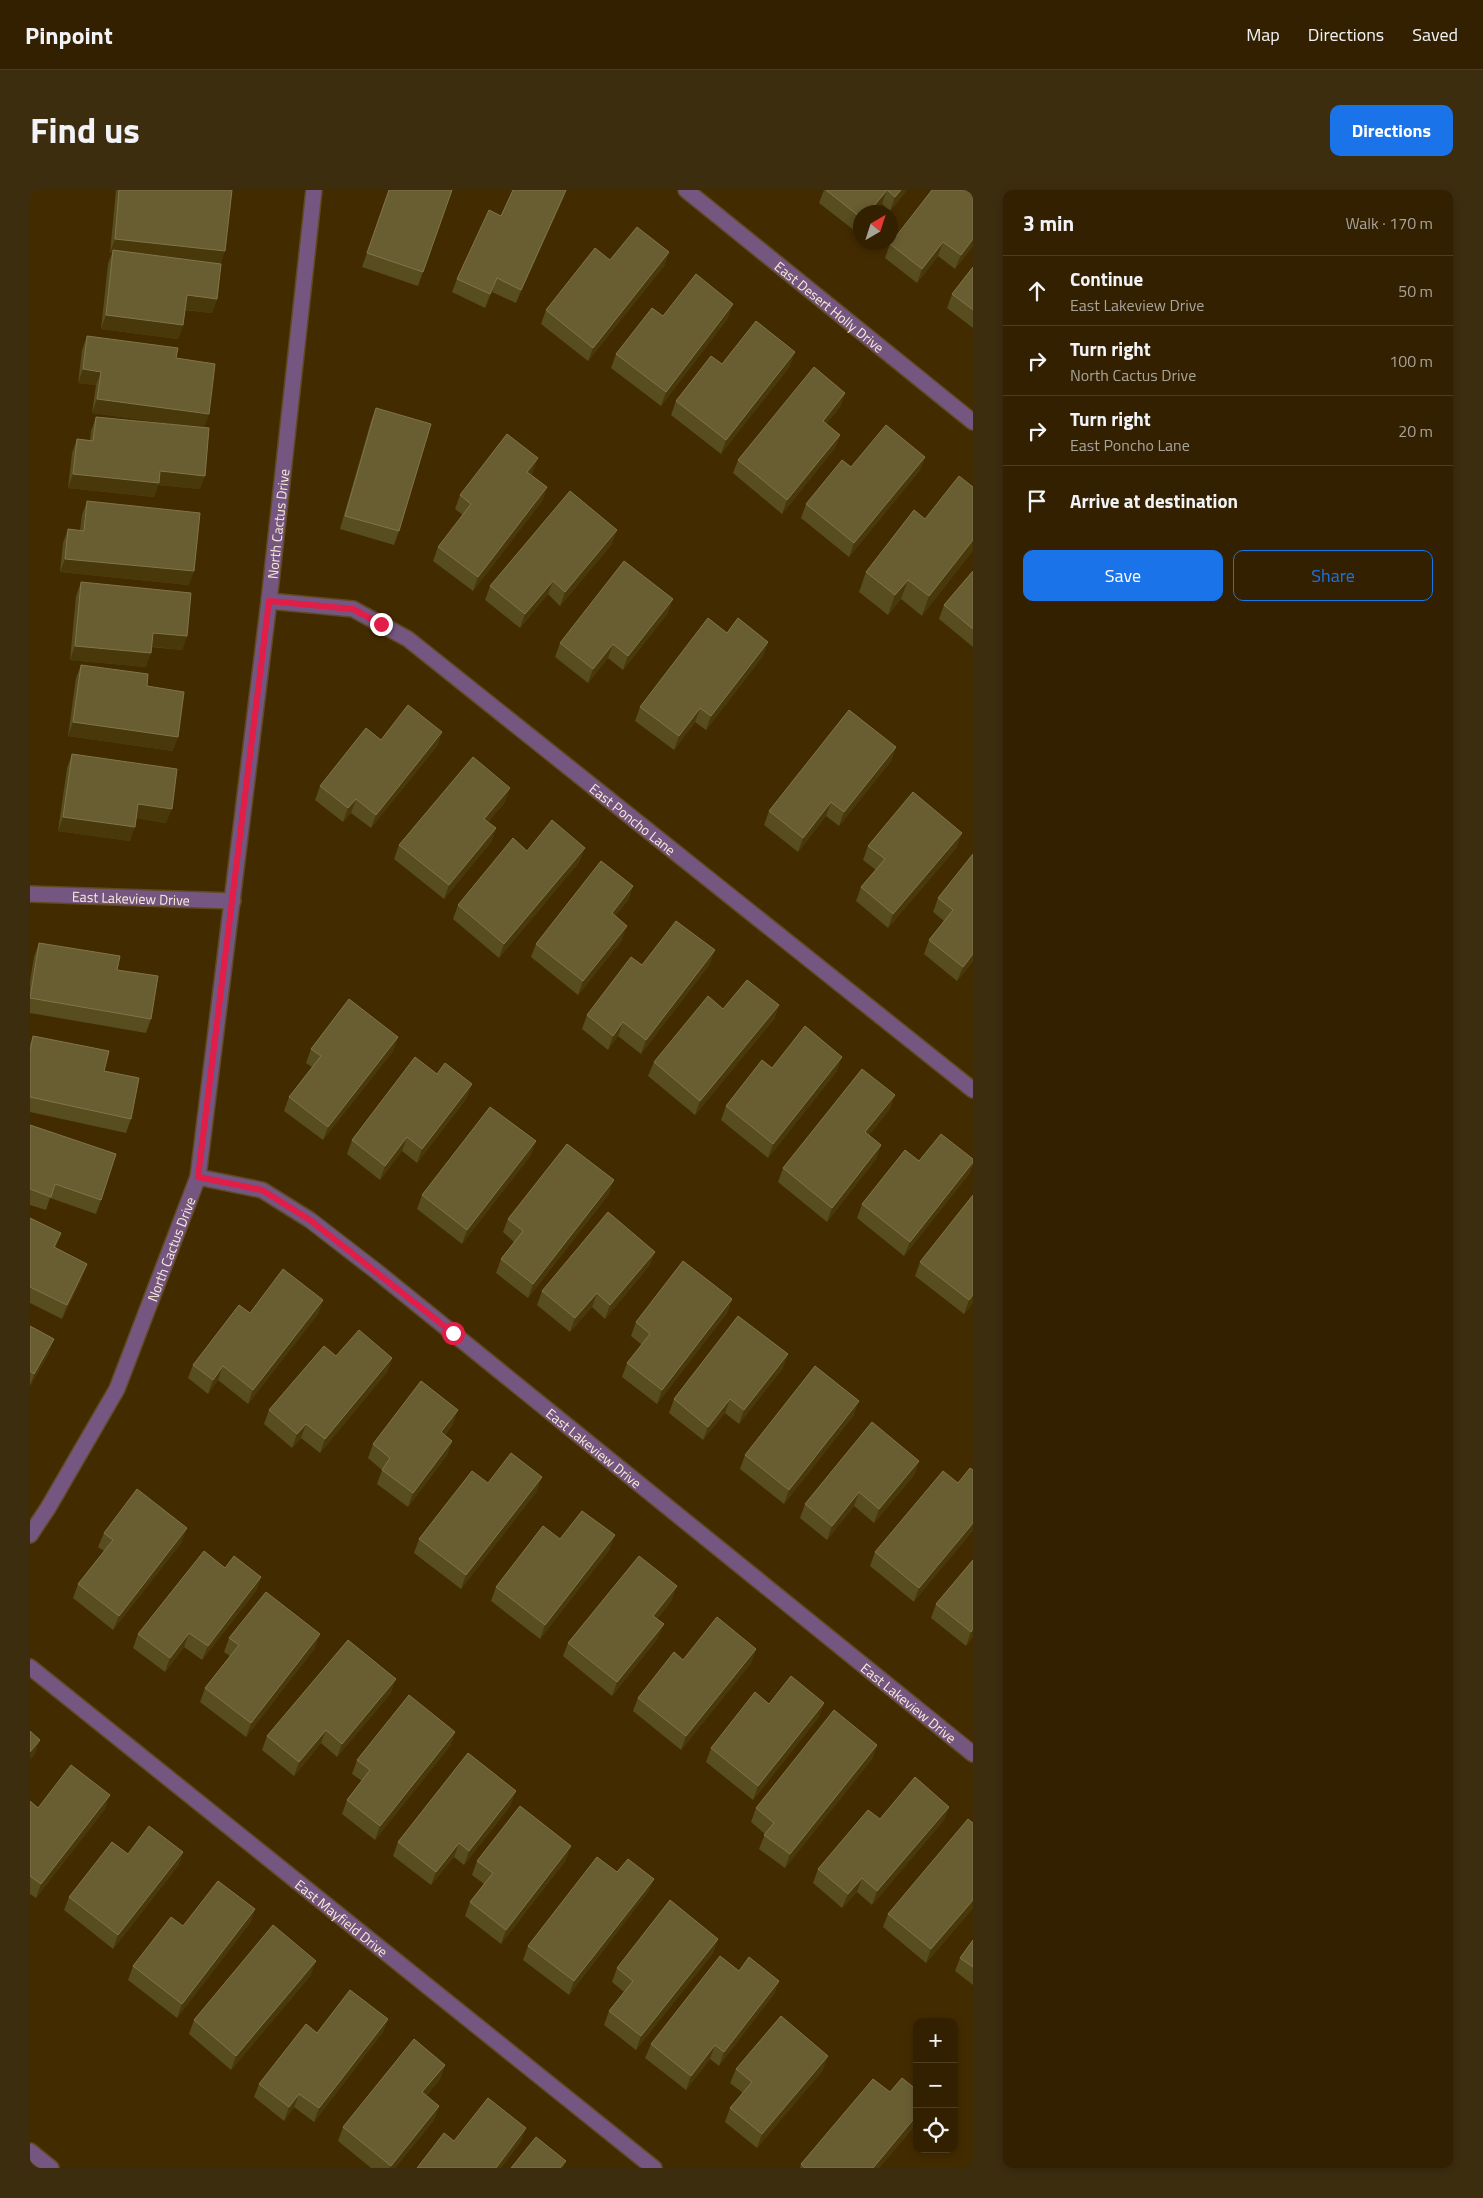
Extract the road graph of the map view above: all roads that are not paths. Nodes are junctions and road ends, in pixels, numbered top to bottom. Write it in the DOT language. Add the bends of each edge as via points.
graph roads {
  1 [pos="314,190"];
  2 [pos="686,190"];
  3 [pos="973,422"];
  4 [pos="269,601"];
  5 [pos="30,894"];
  6 [pos="233,901"];
  7 [pos="973,1090"];
  8 [pos="198,1177"];
  9 [pos="30,1535"];
  10 [pos="30,1667"];
  11 [pos="973,1754"];
  12 [pos="30,2151"];
  13 [pos="51,2168"];
  14 [pos="654,2168"];
  1 -- 4 [label="street, North Cactus Drive"];
  2 -- 3 [label="street, East Desert Holly Drive"];
  4 -- 6 [label="street, North Cactus Drive"];
  4 -- 7 [label="street, East Poncho Lane" via="353,609 408,639"];
  5 -- 6 [label="street, East Lakeview Drive"];
  6 -- 8 [label="street, North Cactus Drive"];
  8 -- 9 [label="street, North Cactus Drive" via="117,1389"];
  8 -- 11 [label="street, East Lakeview Drive" via="262,1190 310,1220"];
  10 -- 14 [label="street, East Mayfield Drive"];
  12 -- 13 [label="street"];
}
